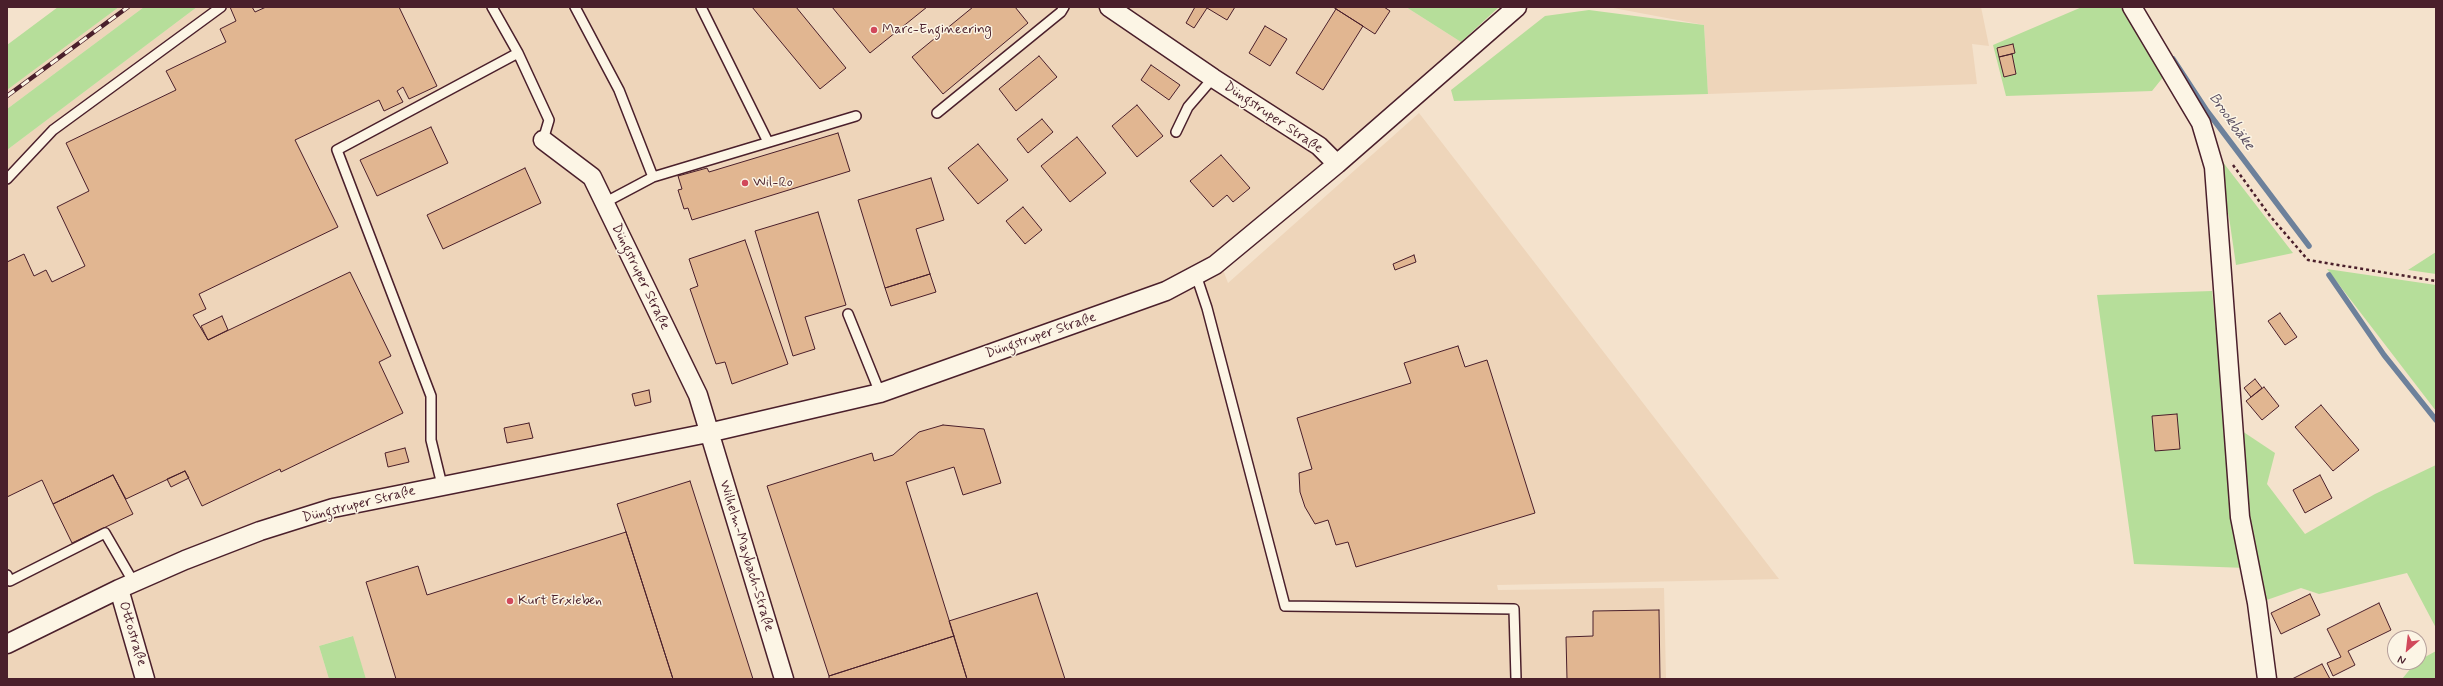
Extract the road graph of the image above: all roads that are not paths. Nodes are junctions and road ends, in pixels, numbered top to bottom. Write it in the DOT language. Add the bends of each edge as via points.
graph roads {
  1 [pos="221,7"];
  2 [pos="492,7"];
  3 [pos="575,7"];
  4 [pos="701,7"];
  5 [pos="1064,7"];
  6 [pos="1109,7"];
  7 [pos="1517,7"];
  8 [pos="2132,7"];
  9 [pos="518,53"];
  10 [pos="1213,78"];
  11 [pos="937,113"];
  12 [pos="856,116"];
  13 [pos="1176,132"];
  14 [pos="543,140"];
  15 [pos="768,142"];
  16 [pos="1337,164"];
  17 [pos="653,177"];
  18 [pos="7,179"];
  19 [pos="604,203"];
  20 [pos="1196,275"];
  21 [pos="848,314"];
  22 [pos="880,393"];
  23 [pos="708,433"];
  24 [pos="442,485"];
  25 [pos="7,574"];
  26 [pos="127,586"];
  27 [pos="7,644"];
  28 [pos="145,679"];
  29 [pos="784,679"];
  30 [pos="1516,679"];
  31 [pos="2267,679"];
  1 -- 18 [label="lane" via="54,130"];
  2 -- 9 [label="lane"];
  3 -- 17 [label="lane" via="619,90"];
  4 -- 15 [label="lane"];
  5 -- 11 [label="lane"];
  6 -- 10 [label="street, Düngstruper Straße"];
  7 -- 16 [label="street, Düngstruper Straße"];
  8 -- 31 [label="street" via="2201,123 2214,167 2240,517 2257,603"];
  9 -- 14 [label="lane" via="549,120"];
  9 -- 24 [label="lane" via="337,150 432,396 430,440"];
  10 -- 13 [label="lane" via="1188,107"];
  10 -- 16 [label="street, Düngstruper Straße" via="1319,146"];
  12 -- 15 [label="lane"];
  14 -- 19 [label="street, Düngstruper Straße" via="592,177"];
  15 -- 17 [label="lane"];
  16 -- 20 [label="street, Düngstruper Straße" via="1215,266"];
  17 -- 19 [label="lane"];
  19 -- 23 [label="street, Düngstruper Straße" via="698,395"];
  20 -- 22 [label="street, Düngstruper Straße" via="1166,291"];
  20 -- 30 [label="lane" via="1286,606 1514,609"];
  21 -- 22 [label="lane"];
  22 -- 23 [label="street, Düngstruper Straße"];
  23 -- 24 [label="street, Düngstruper Straße"];
  23 -- 29 [label="street, Wilhelm-Maybach-Straße"];
  24 -- 26 [label="street, Düngstruper Straße" via="333,508 185,560"];
  25 -- 26 [label="lane" via="10,581 105,533"];
  26 -- 27 [label="street, Düngstruper Straße"];
  26 -- 28 [label="street, Ottostraße"];
}
